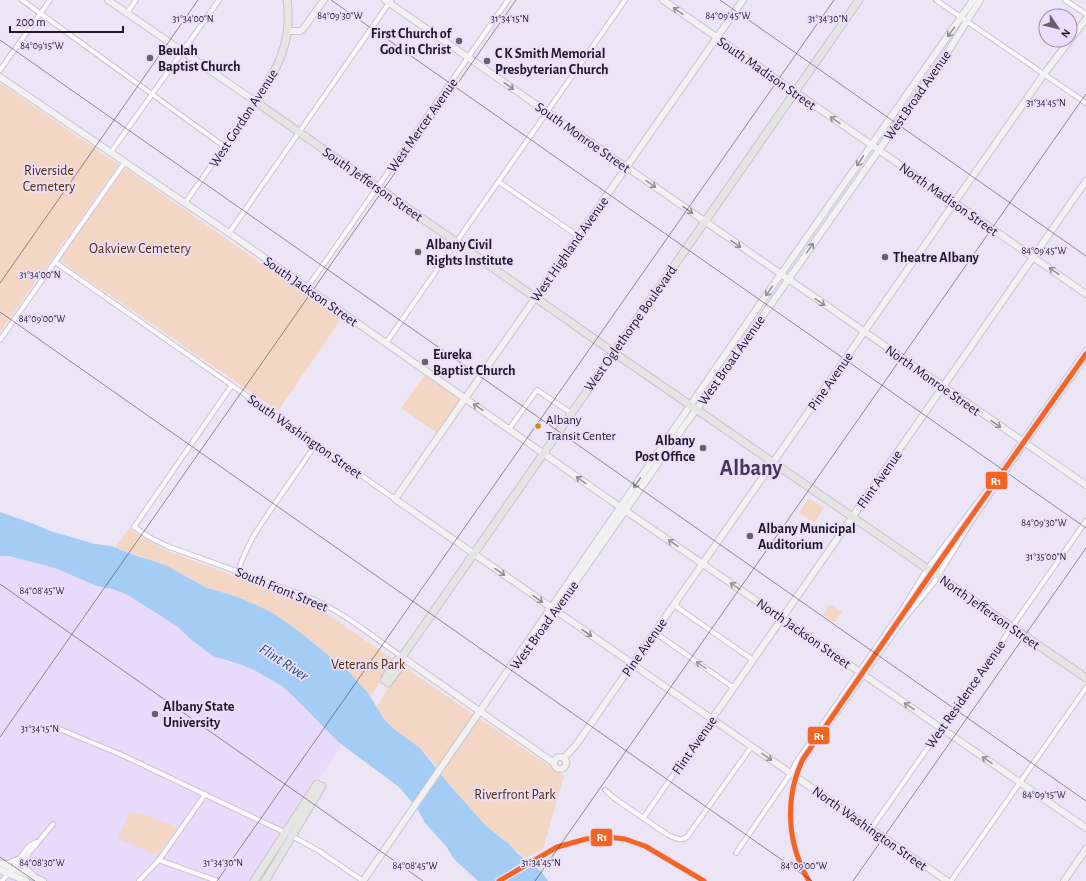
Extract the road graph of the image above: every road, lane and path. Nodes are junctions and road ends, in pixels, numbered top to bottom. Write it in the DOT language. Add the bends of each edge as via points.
graph roads {
  1 [pos="22,0"];
  2 [pos="50,0"];
  3 [pos="108,0"];
  4 [pos="136,0"];
  5 [pos="219,0"];
  6 [pos="287,0"];
  7 [pos="324,0"];
  8 [pos="508,0"];
  9 [pos="625,0"];
  10 [pos="663,0"];
  11 [pos="743,0"];
  12 [pos="858,0"];
  13 [pos="936,0"];
  14 [pos="973,0"];
  15 [pos="980,0"];
  16 [pos="1065,0"];
  17 [pos="389,1"];
  18 [pos="40,13"];
  19 [pos="127,13"];
  20 [pos="1086,14"];
  21 [pos="961,17"];
  22 [pos="1086,20"];
  23 [pos="967,22"];
  24 [pos="288,31"];
  25 [pos="717,38"];
  26 [pos="182,52"];
  27 [pos="468,57"];
  28 [pos="0,70"];
  29 [pos="1044,74"];
  30 [pos="0,77"];
  31 [pos="794,92"];
  32 [pos="152,95"];
  33 [pos="256,102"];
  34 [pos="1086,103"];
  35 [pos="547,112"];
  36 [pos="299,132"];
  37 [pos="871,145"];
  38 [pos="225,147"];
  39 [pos="878,150"];
  40 [pos="111,152"];
  41 [pos="125,162"];
  42 [pos="626,167"];
  43 [pos="1086,181"];
  44 [pos="499,182"];
  45 [pos="378,188"];
  46 [pos="185,203"];
  47 [pos="955,203"];
  48 [pos="704,221"];
  49 [pos="229,233"];
  50 [pos="578,236"];
  51 [pos="456,243"];
  52 [pos="1033,257"];
  53 [pos="55,262"];
  54 [pos="780,275"];
  55 [pos="788,280"];
  56 [pos="307,288"];
  57 [pos="1086,294"];
  58 [pos="535,298"];
  59 [pos="864,333"];
  60 [pos="0,340"];
  61 [pos="386,343"];
  62 [pos="1086,350"];
  63 [pos="614,352"];
  64 [pos="1086,357"];
  65 [pos="232,385"];
  66 [pos="943,387"];
  67 [pos="465,399"];
  68 [pos="693,407"];
  69 [pos="571,413"];
  70 [pos="509,429"];
  71 [pos="1023,442"];
  72 [pos="316,444"];
  73 [pos="543,453"];
  74 [pos="773,463"];
  75 [pos="1086,485"];
  76 [pos="395,499"];
  77 [pos="623,509"];
  78 [pos="852,517"];
  79 [pos="1086,521"];
  80 [pos="473,554"];
  81 [pos="702,564"];
  82 [pos="927,569"];
  83 [pos="238,572"];
  84 [pos="938,576"];
  85 [pos="674,605"];
  86 [pos="553,609"];
  87 [pos="782,618"];
  88 [pos="1012,627"];
  89 [pos="654,632"];
  90 [pos="402,657"];
  91 [pos="753,660"];
  92 [pos="631,663"];
  93 [pos="862,673"];
  94 [pos="1086,678"];
  95 [pos="386,681"];
  96 [pos="734,688"];
  97 [pos="1086,688"];
  98 [pos="479,714"];
  99 [pos="712,719"];
  100 [pos="57,728"];
  101 [pos="941,728"];
  102 [pos="576,745"];
  103 [pos="752,746"];
  104 [pos="564,758"];
  105 [pos="554,763"];
  106 [pos="566,765"];
  107 [pos="791,773"];
  108 [pos="1019,782"];
  109 [pos="320,785"];
  110 [pos="606,790"];
  111 [pos="205,794"];
  112 [pos="644,817"];
  113 [pos="53,824"];
  114 [pos="1086,828"];
  115 [pos="871,829"];
  116 [pos="289,834"];
  117 [pos="38,840"];
  118 [pos="1086,849"];
  119 [pos="274,851"];
  120 [pos="28,853"];
  121 [pos="736,853"];
  122 [pos="20,856"];
  123 [pos="160,860"];
  124 [pos="0,866"];
  125 [pos="11,870"];
  126 [pos="36,878"];
  127 [pos="2,881"];
  128 [pos="26,881"];
  129 [pos="43,881"];
  130 [pos="139,881"];
  131 [pos="217,881"];
  132 [pos="254,881"];
  133 [pos="259,881"];
  134 [pos="265,881"];
  135 [pos="363,881"];
  136 [pos="947,881"];
  137 [pos="951,881"];
  138 [pos="1064,881"];
  1 -- 18 [label="street"];
  2 -- 18 [label="street"];
  3 -- 19 [label="main road, South Jefferson Street"];
  4 -- 19 [label="street"];
  5 -- 26 [label="street"];
  6 -- 24 [label="main road, West Gordon Avenue"];
  7 -- 24 [label="main road" via="304,29"];
  8 -- 27 [label="street, West Mercer Avenue"];
  9 -- 35 [label="street"];
  25 -- 10 [label="main road, South Madison Street, one-way"];
  11 -- 25 [label="main road, West Highland Avenue"];
  12 -- 31 [label="main road, West Oglethorpe Boulevard"];
  13 -- 21 [label="street"];
  14 -- 21 [label="main road, West Broad Avenue"];
  15 -- 23 [label="main road, West Broad Avenue"];
  16 -- 20 [label="street"];
  17 -- 27 [label="main road, South Monroe Street"];
  17 -- 36 [label="street"];
  18 -- 28 [label="street"];
  18 -- 32 [label="street"];
  19 -- 26 [label="main road, South Jefferson Street"];
  21 -- 23 [label="street"];
  21 -- 37 [label="main road, West Broad Avenue, one-way"];
  22 -- 29 [label="main road, Pine Avenue"];
  23 -- 29 [label="street"];
  23 -- 39 [label="main road, West Broad Avenue"];
  24 -- 33 [label="main road, West Gordon Avenue" via="278,67"];
  25 -- 31 [label="main road, South Madison Street"];
  25 -- 42 [label="main road, West Highland Avenue"];
  26 -- 32 [label="street"];
  26 -- 33 [label="main road, South Jefferson Street"];
  27 -- 35 [label="main road, South Monroe Street, one-way"];
  27 -- 45 [label="street, West Mercer Avenue"];
  29 -- 34 [label="street"];
  29 -- 47 [label="main road, Pine Avenue"];
  30 -- 40 [label="main road, South Jackson Street"];
  37 -- 31 [label="main road, South Madison Street, one-way"];
  31 -- 48 [label="main road, West Oglethorpe Boulevard"];
  32 -- 38 [label="street"];
  32 -- 40 [label="street"];
  33 -- 36 [label="main road, South Jefferson Street"];
  33 -- 38 [label="street, West Gordon Avenue"];
  35 -- 42 [label="main road, South Monroe Street"];
  35 -- 44 [label="street"];
  36 -- 45 [label="main road, South Jefferson Street"];
  36 -- 49 [label="street"];
  37 -- 39 [label="main road, North Madison Street"];
  37 -- 54 [label="main road, West Broad Avenue, one-way"];
  38 -- 46 [label="street, West Gordon Avenue"];
  39 -- 47 [label="main road, North Madison Street"];
  55 -- 39 [label="main road, West Broad Avenue, one-way"];
  40 -- 41 [label="main road, South Jackson Street"];
  41 -- 46 [label="main road, South Jackson Street"];
  41 -- 53 [label="street"];
  42 -- 48 [label="main road, South Monroe Street, one-way"];
  42 -- 50 [label="main road, West Highland Avenue"];
  43 -- 52 [label="main road, Flint Avenue"];
  44 -- 50 [label="street"];
  44 -- 51 [label="street"];
  45 -- 51 [label="main road, South Jefferson Street"];
  45 -- 56 [label="street, West Mercer Avenue"];
  46 -- 49 [label="main road, South Jackson Street"];
  47 -- 52 [label="main road, North Madison Street"];
  47 -- 59 [label="main road, Pine Avenue"];
  48 -- 54 [label="main road, South Monroe Street, one-way"];
  48 -- 63 [label="main road, West Oglethorpe Boulevard"];
  49 -- 56 [label="main road, South Jackson Street"];
  50 -- 58 [label="main road, West Highland Avenue"];
  51 -- 58 [label="main road, South Jefferson Street"];
  51 -- 61 [label="street"];
  57 -- 52 [label="main road, North Madison Street, one-way"];
  52 -- 66 [label="main road, Flint Avenue"];
  53 -- 60 [label="street"];
  53 -- 65 [label="street, South Washington Street"];
  54 -- 55 [label="main road, North Monroe Street"];
  54 -- 68 [label="main road, West Broad Avenue, one-way"];
  55 -- 59 [label="main road, North Monroe Street, one-way"];
  55 -- 68 [label="main road, West Broad Avenue"];
  56 -- 61 [label="main road, South Jackson Street"];
  58 -- 63 [label="main road, South Jefferson Street"];
  58 -- 67 [label="main road, West Highland Avenue"];
  59 -- 66 [label="main road, North Monroe Street"];
  59 -- 74 [label="main road, Pine Avenue"];
  61 -- 67 [label="main road, South Jackson Street"];
  62 -- 71 [label="street"];
  63 -- 68 [label="main road, South Jefferson Street"];
  63 -- 69 [label="main road, West Oglethorpe Boulevard"];
  64 -- 71 [label="street"];
  65 -- 72 [label="street, South Washington Street"];
  65 -- 83 [label="street, South Front Street" via="134,527 167,546"];
  66 -- 71 [label="main road, North Monroe Street, one-way"];
  66 -- 78 [label="main road, Flint Avenue"];
  70 -- 67 [label="main road, South Jackson Street, one-way"];
  67 -- 76 [label="main road, West Highland Avenue"];
  68 -- 74 [label="main road, North Jefferson Street"];
  68 -- 77 [label="main road, West Broad Avenue" via="684,426"];
  69 -- 70 [label="street" via="537,390"];
  69 -- 73 [label="main road, West Oglethorpe Boulevard"];
  70 -- 73 [label="main road, South Jackson Street"];
  71 -- 75 [label="main road, North Monroe Street"];
  71 -- 82 [label="street"];
  71 -- 84 [label="street"];
  72 -- 76 [label="street, South Washington Street"];
  72 -- 83 [label="street" via="261,524"];
  77 -- 73 [label="main road, South Jackson Street, one-way"];
  73 -- 80 [label="main road, West Oglethorpe Boulevard"];
  74 -- 78 [label="main road, North Jefferson Street"];
  74 -- 81 [label="main road, Pine Avenue"];
  76 -- 80 [label="main road, South Washington Street"];
  81 -- 77 [label="main road, North Jackson Street, one-way"];
  77 -- 86 [label="main road, West Broad Avenue"];
  78 -- 82 [label="main road, North Jefferson Street"];
  78 -- 87 [label="main road, Flint Avenue"];
  79 -- 88 [label="street, West Residence Avenue"];
  80 -- 86 [label="main road, South Washington Street, one-way"];
  80 -- 90 [label="main road, West Oglethorpe Boulevard"];
  81 -- 85 [label="main road, Pine Avenue"];
  87 -- 81 [label="main road, North Jackson Street, one-way"];
  82 -- 84 [label="main road, North Jefferson Street"];
  82 -- 93 [label="street"];
  83 -- 90 [label="street, South Front Street" via="322,603"];
  84 -- 88 [label="main road, North Jefferson Street"];
  84 -- 93 [label="street"];
  85 -- 89 [label="main road, Pine Avenue"];
  85 -- 91 [label="street"];
  86 -- 92 [label="main road, North Washington Street, one-way"];
  86 -- 98 [label="main road, West Broad Avenue"];
  87 -- 91 [label="main road, Flint Avenue"];
  87 -- 93 [label="main road, North Jackson Street"];
  88 -- 94 [label="main road, North Jefferson Street"];
  88 -- 101 [label="street, West Residence Avenue"];
  89 -- 92 [label="main road, Pine Avenue"];
  96 -- 89 [label="street, one-way"];
  90 -- 95 [label="main road, West Oglethorpe Boulevard" via="396,661"];
  90 -- 98 [label="main road, South Front Street"];
  91 -- 96 [label="main road, Flint Avenue"];
  92 -- 99 [label="main road, North Washington Street"];
  92 -- 102 [label="main road, Pine Avenue"];
  101 -- 93 [label="main road, North Jackson Street, one-way"];
  93 -- 107 [label="street"];
  96 -- 99 [label="main road, Flint Avenue"];
  97 -- 108 [label="street"];
  98 -- 105 [label="main road, South Front Street"];
  98 -- 135 [label="main road, West Broad Avenue"];
  99 -- 103 [label="main road, North Washington Street"];
  99 -- 112 [label="street, Flint Avenue"];
  100 -- 111 [label="street"];
  108 -- 101 [label="main road, North Jackson Street, one-way"];
  101 -- 115 [label="street, West Residence Avenue"];
  102 -- 104 [label="main road, Pine Avenue"];
  102 -- 106 [label="main road, Pine Avenue"];
  103 -- 107 [label="main road, North Washington Street, one-way"];
  103 -- 112 [label="street" via="687,838 678,840"];
  104 -- 105 [label="main road" via="556,758"];
  104 -- 106 [label="main road"];
  105 -- 106 [label="main road" via="559,770 564,769"];
  107 -- 115 [label="main road, North Washington Street"];
  107 -- 121 [label="street"];
  108 -- 114 [label="main road, North Jackson Street"];
  108 -- 137 [label="street"];
  109 -- 116 [label="main road"];
  110 -- 112 [label="street"];
  111 -- 116 [label="street"];
  111 -- 123 [label="street"];
  113 -- 117 [label="street"];
  115 -- 136 [label="main road, North Washington Street"];
  116 -- 119 [label="main road"];
  116 -- 134 [label="main road"];
  116 -- 135 [label="street"];
  117 -- 120 [label="street"];
  117 -- 122 [label="street"];
  118 -- 138 [label="main road"];
  119 -- 132 [label="main road"];
  119 -- 133 [label="main road"];
  120 -- 125 [label="street"];
  120 -- 126 [label="main road" via="24,865"];
  122 -- 124 [label="street" via="15,861"];
  122 -- 125 [label="street"];
  123 -- 130 [label="street"];
  123 -- 131 [label="street"];
  124 -- 125 [label="main road"];
  125 -- 126 [label="main road"];
  125 -- 127 [label="street"];
  125 -- 128 [label="main road"];
  126 -- 129 [label="main road"];
}
